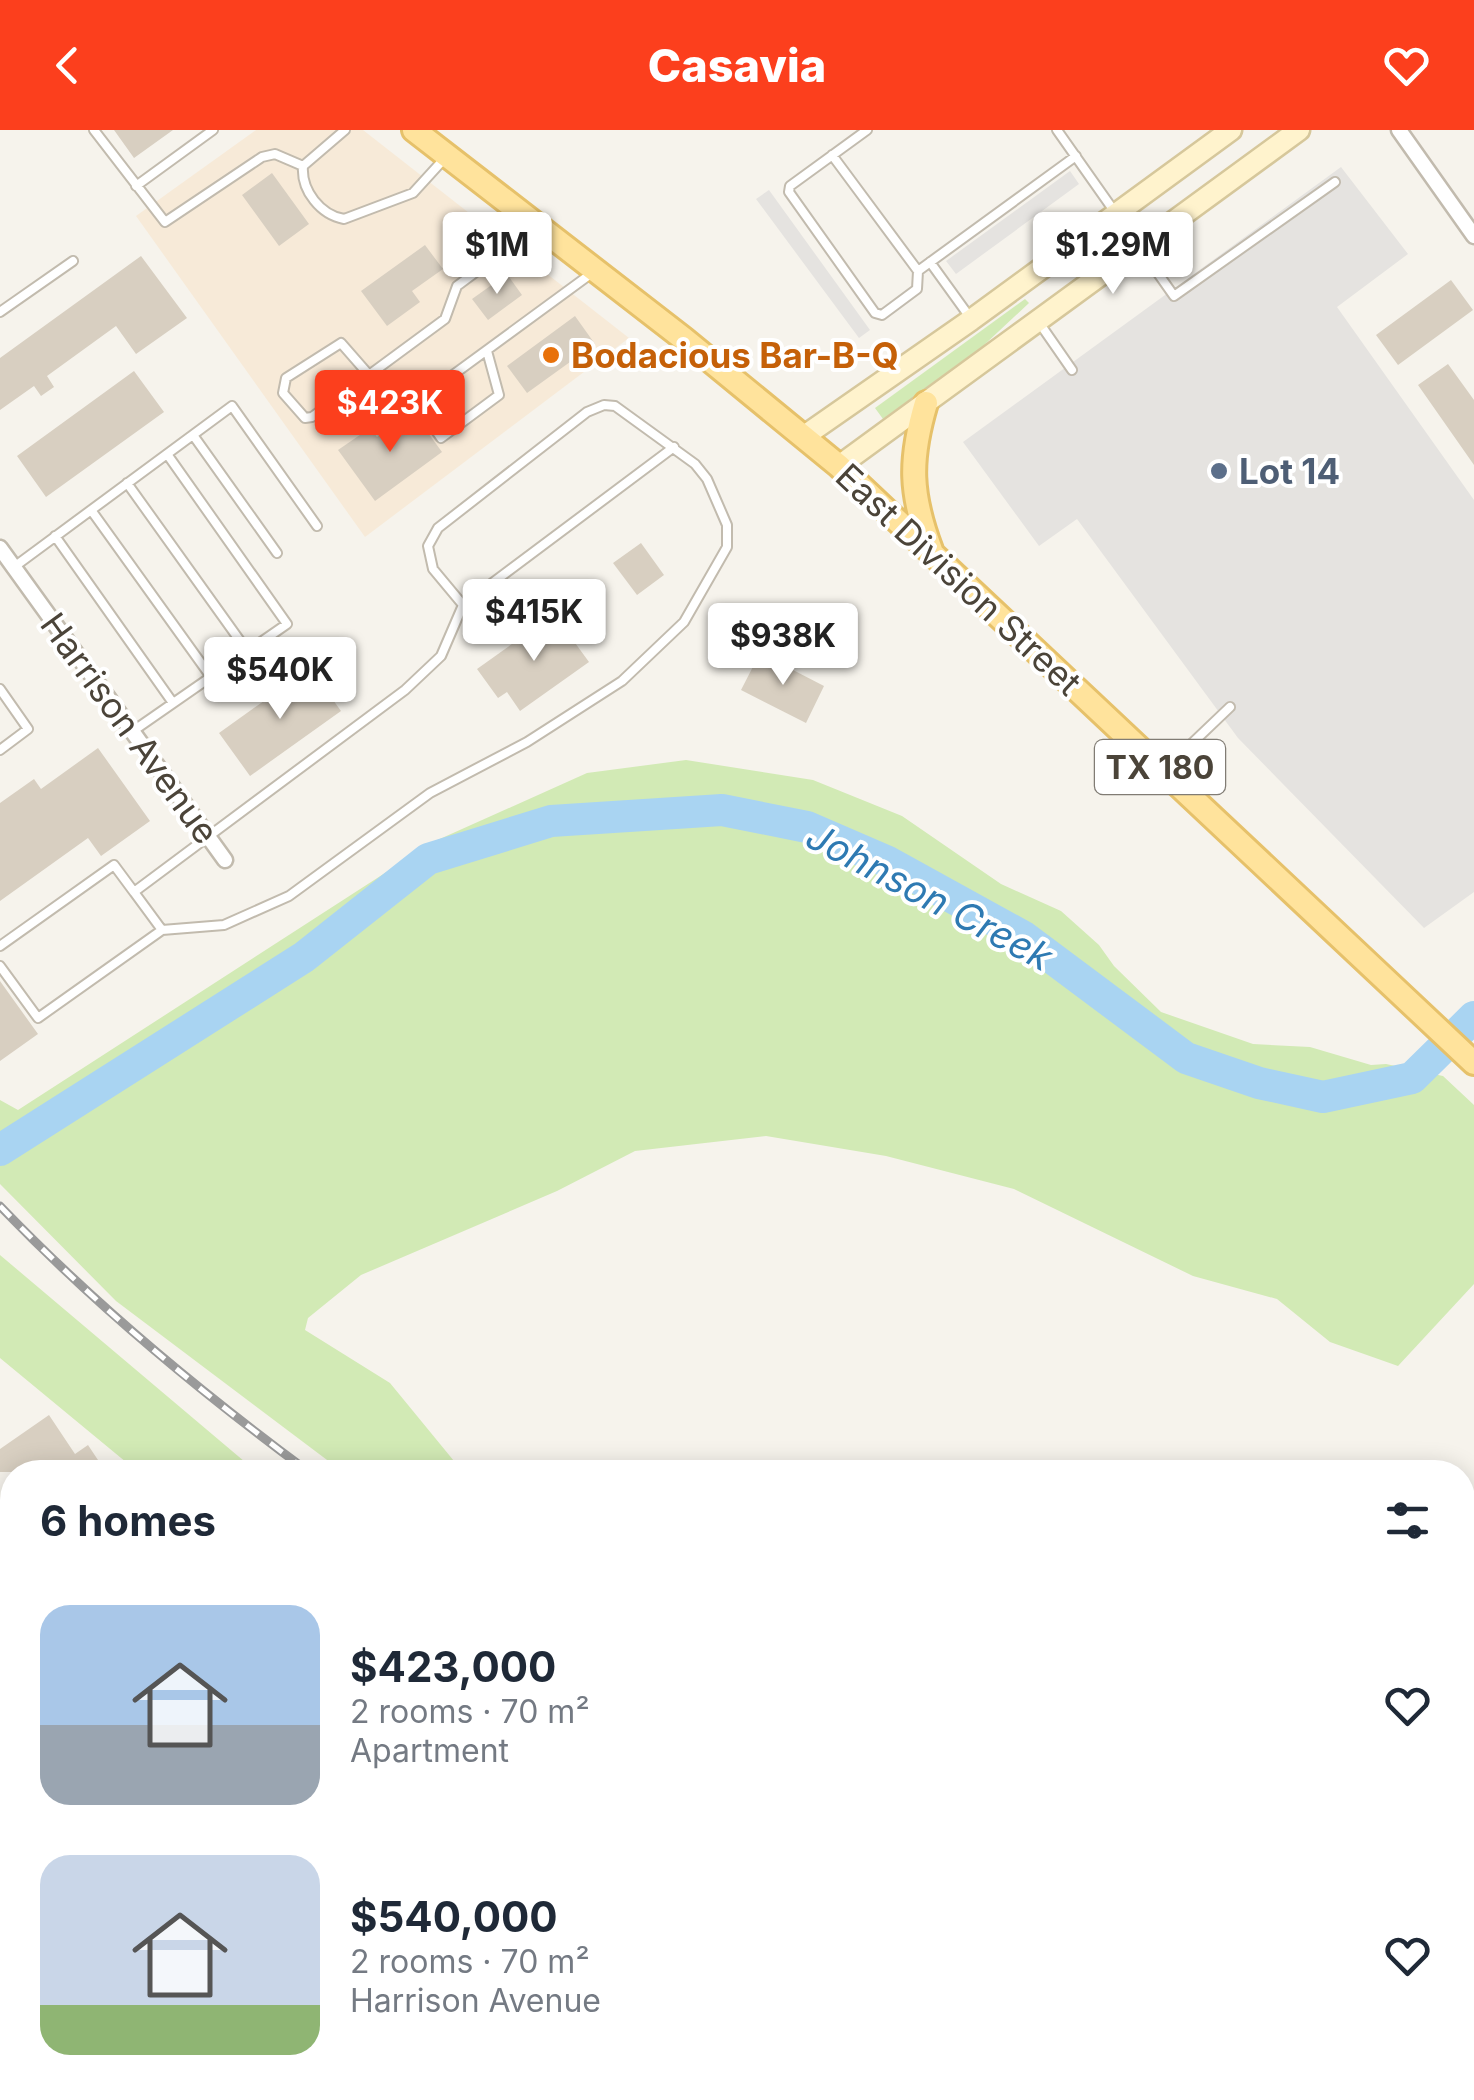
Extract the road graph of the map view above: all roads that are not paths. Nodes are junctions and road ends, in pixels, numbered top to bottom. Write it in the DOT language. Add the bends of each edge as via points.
graph roads {
  1 [pos="94,130"];
  2 [pos="213,130"];
  3 [pos="345,130"];
  4 [pos="414,130"];
  5 [pos="866,130"];
  6 [pos="1057,130"];
  7 [pos="1231,130"];
  8 [pos="1300,130"];
  9 [pos="1398,130"];
  10 [pos="447,155"];
  11 [pos="832,155"];
  12 [pos="1076,156"];
  13 [pos="303,166"];
  14 [pos="1336,182"];
  15 [pos="136,186"];
  16 [pos="1115,214"];
  17 [pos="530,220"];
  18 [pos="1474,236"];
  19 [pos="1138,248"];
  20 [pos="73,260"];
  21 [pos="930,262"];
  22 [pos="596,270"];
  23 [pos="918,270"];
  24 [pos="0,312"];
  25 [pos="971,320"];
  26 [pos="1038,321"];
  27 [pos="487,351"];
  28 [pos="1072,370"];
  29 [pos="369,375"];
  30 [pos="926,403"];
  31 [pos="193,435"];
  32 [pos="803,437"];
  33 [pos="674,448"];
  34 [pos="168,454"];
  35 [pos="839,466"];
  36 [pos="127,483"];
  37 [pos="91,510"];
  38 [pos="317,526"];
  39 [pos="55,536"];
  40 [pos="0,548"];
  41 [pos="277,553"];
  42 [pos="932,554"];
  43 [pos="14,567"];
  44 [pos="463,605"];
  45 [pos="248,652"];
  46 [pos="211,677"];
  47 [pos="0,688"];
  48 [pos="174,703"];
  49 [pos="1230,707"];
  50 [pos="132,732"];
  51 [pos="0,750"];
  52 [pos="1164,770"];
  53 [pos="208,837"];
  54 [pos="225,860"];
  55 [pos="134,892"];
  56 [pos="162,930"];
  57 [pos="0,946"];
  58 [pos="0,966"];
  59 [pos="1474,1063"];
  1 -- 15 [label="lane"];
  2 -- 15 [label="lane"];
  3 -- 13 [label="lane"];
  4 -- 10 [label="main road, East Division Street / TX 180"];
  5 -- 11 [label="lane"];
  6 -- 12 [label="lane"];
  7 -- 16 [label="main road"];
  8 -- 19 [label="main road"];
  9 -- 18 [label="street"];
  10 -- 13 [label="lane" via="413,192 344,219 321,209 304,184"];
  10 -- 17 [label="main road, East Division Street / TX 180"];
  11 -- 23 [label="lane"];
  11 -- 23 [label="lane" via="788,192 875,313 882,315 918,290"];
  12 -- 16 [label="lane"];
  12 -- 21 [label="lane"];
  13 -- 15 [label="lane" via="275,154 262,157 165,222"];
  14 -- 19 [label="lane" via="1174,296"];
  16 -- 19 [label="lane"];
  16 -- 25 [label="main road"];
  17 -- 22 [label="main road, East Division Street / TX 180"];
  17 -- 29 [label="lane" via="504,251 458,286 445,319"];
  19 -- 26 [label="main road"];
  20 -- 24 [label="lane"];
  21 -- 23 [label="lane"];
  21 -- 25 [label="lane"];
  22 -- 27 [label="lane"];
  22 -- 32 [label="main road, East Division Street / TX 180"];
  25 -- 32 [label="main road"];
  26 -- 28 [label="lane"];
  26 -- 30 [label="main road"];
  27 -- 27 [label="lane" via="416,402 442,438 499,396"];
  29 -- 29 [label="lane" via="312,417 297,412 283,393 286,378 341,343"];
  30 -- 35 [label="main road"];
  30 -- 42 [label="main road" via="911,467"];
  31 -- 34 [label="lane"];
  31 -- 38 [label="lane" via="232,406"];
  31 -- 41 [label="lane"];
  32 -- 35 [label="main road, East Division Street / TX 180"];
  33 -- 44 [label="lane"];
  33 -- 44 [label="lane" via="615,406 587,412 438,528 428,546 434,569"];
  33 -- 56 [label="lane" via="708,479 727,525 727,546 684,622 622,681 430,793 289,896 224,925"];
  34 -- 36 [label="lane"];
  34 -- 45 [label="lane" via="287,624"];
  35 -- 42 [label="main road, East Division Street / TX 180"];
  36 -- 37 [label="lane"];
  36 -- 45 [label="lane"];
  37 -- 39 [label="lane"];
  37 -- 46 [label="lane"];
  39 -- 43 [label="lane"];
  39 -- 48 [label="lane"];
  40 -- 43 [label="street, Harrison Avenue"];
  42 -- 52 [label="main road, East Division Street / TX 180"];
  43 -- 50 [label="street, Harrison Avenue"];
  44 -- 53 [label="lane" via="441,656 405,690"];
  45 -- 46 [label="lane"];
  46 -- 48 [label="lane"];
  47 -- 51 [label="lane" via="28,729"];
  48 -- 50 [label="lane"];
  49 -- 52 [label="lane"];
  50 -- 53 [label="street, Harrison Avenue"];
  52 -- 59 [label="main road, East Division Street / TX 180"];
  53 -- 54 [label="street, Harrison Avenue"];
  53 -- 55 [label="lane"];
  55 -- 56 [label="lane"];
  55 -- 57 [label="lane" via="114,865"];
  56 -- 58 [label="lane" via="38,1018"];
}
